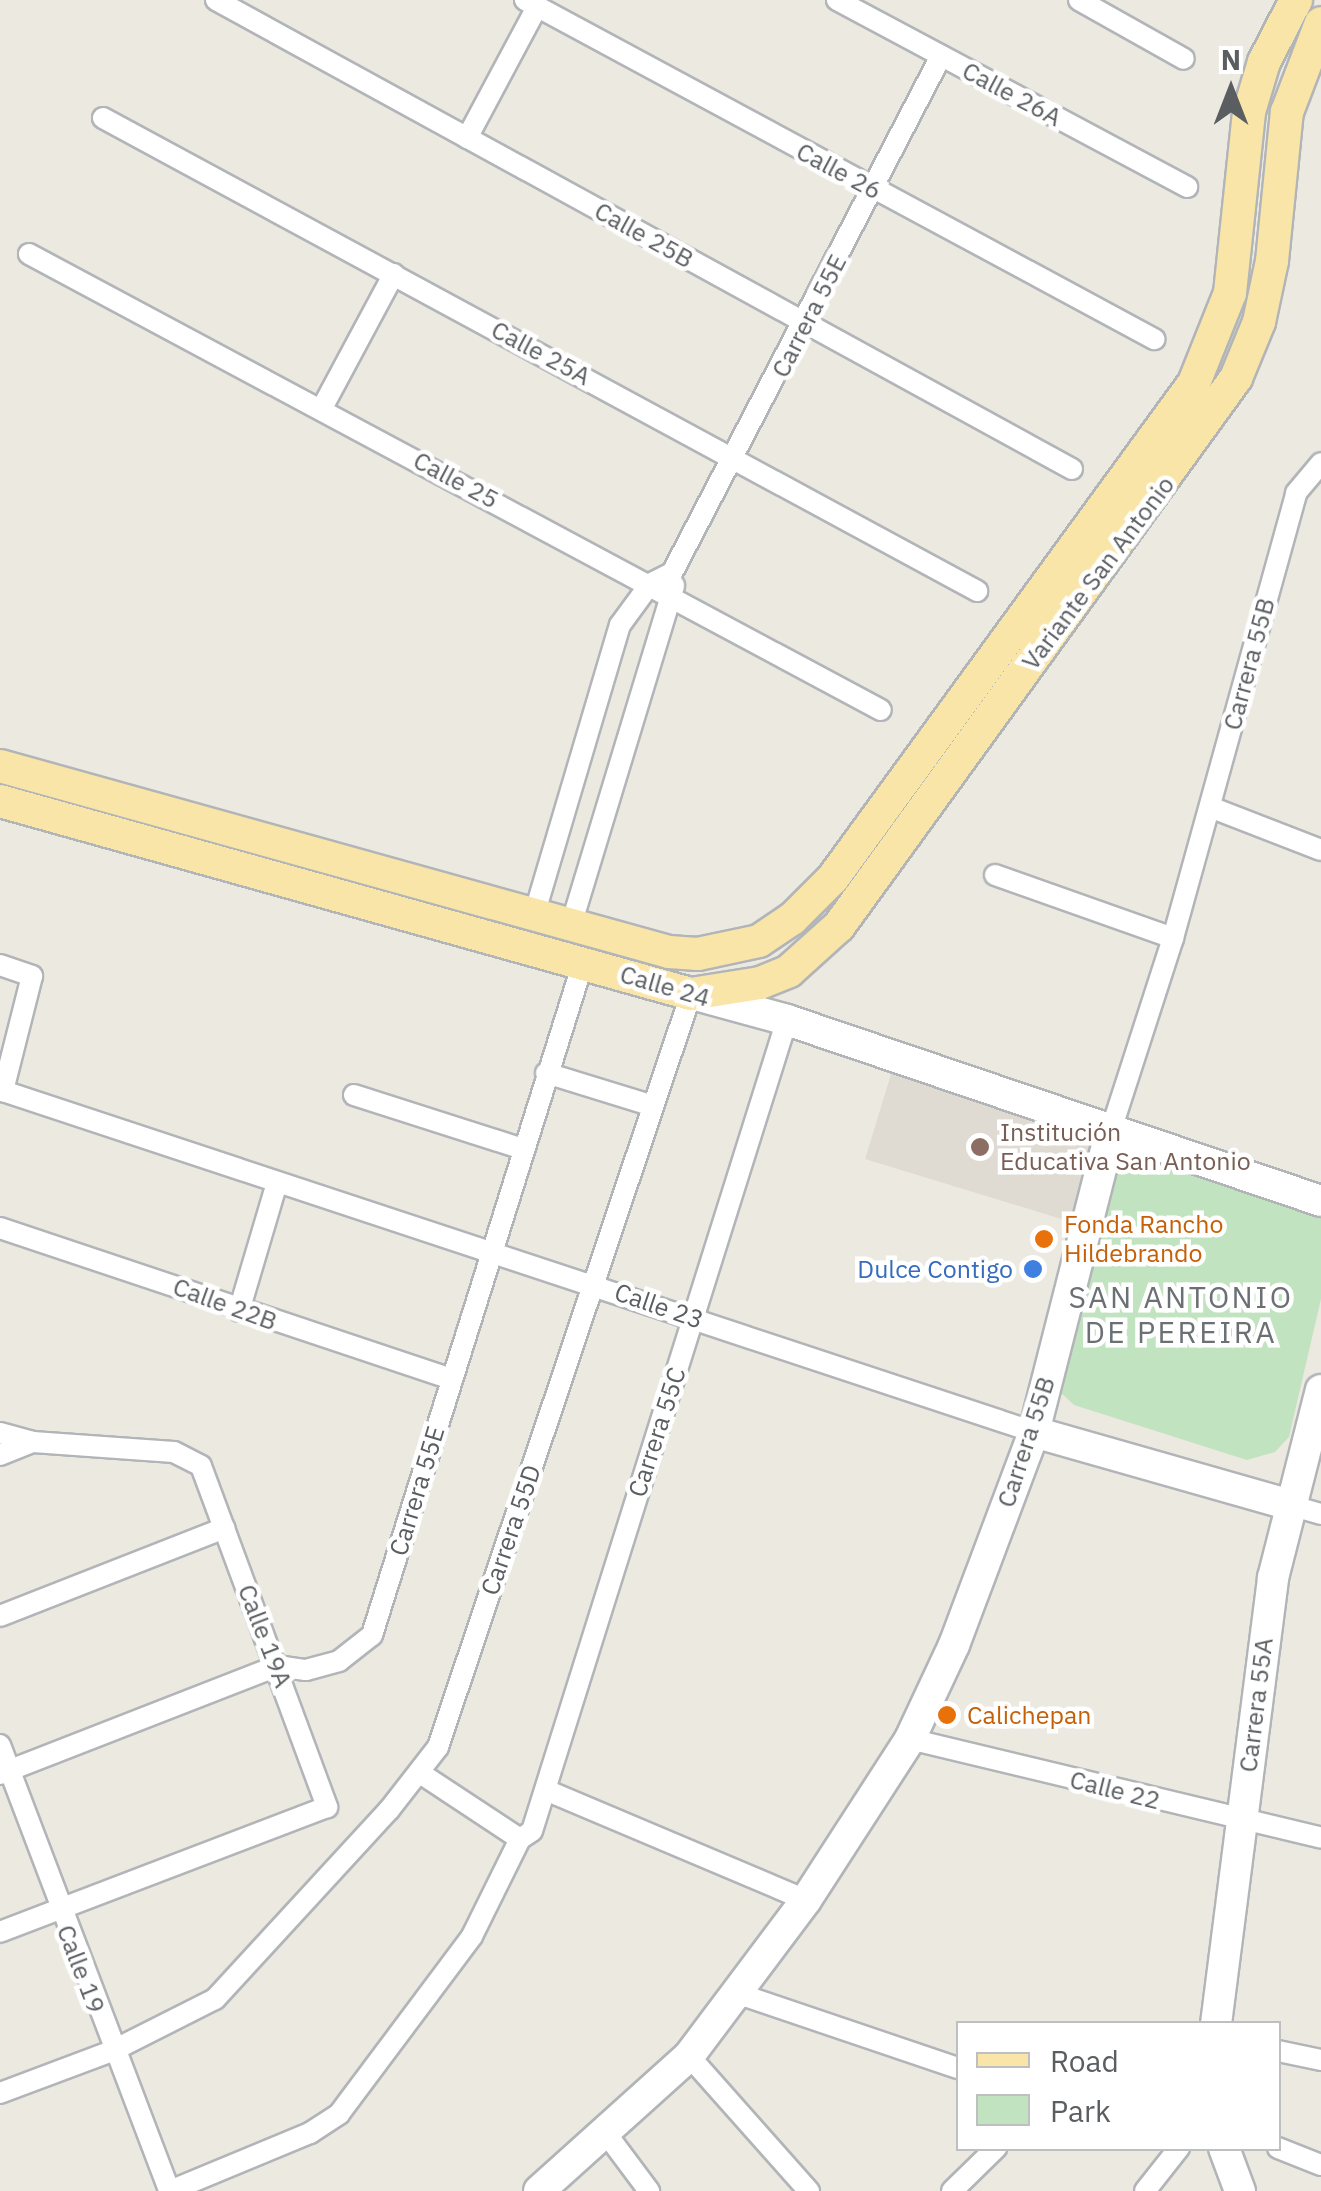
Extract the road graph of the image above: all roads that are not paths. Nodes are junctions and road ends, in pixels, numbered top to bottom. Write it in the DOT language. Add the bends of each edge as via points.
graph roads {
  1 [pos="216,0"];
  2 [pos="837,0"];
  3 [pos="1079,0"];
  4 [pos="1296,0"];
  5 [pos="531,4"];
  6 [pos="1321,23"];
  7 [pos="942,56"];
  8 [pos="1184,60"];
  9 [pos="104,118"];
  10 [pos="467,138"];
  11 [pos="1187,187"];
  12 [pos="874,190"];
  13 [pos="29,254"];
  14 [pos="394,274"];
  15 [pos="805,323"];
  16 [pos="1154,339"];
  17 [pos="322,408"];
  18 [pos="736,458"];
  19 [pos="1321,463"];
  20 [pos="1072,469"];
  21 [pos="672,573"];
  22 [pos="650,584"];
  23 [pos="976,591"];
  24 [pos="675,597"];
  25 [pos="882,710"];
  26 [pos="0,766"];
  27 [pos="0,801"];
  28 [pos="1210,807"];
  29 [pos="1321,850"];
  30 [pos="995,875"];
  31 [pos="534,915"];
  32 [pos="570,925"];
  33 [pos="1172,938"];
  34 [pos="698,954"];
  35 [pos="583,963"];
  36 [pos="0,965"];
  37 [pos="788,970"];
  38 [pos="691,994"];
  39 [pos="787,1020"];
  40 [pos="546,1074"];
  41 [pos="2,1091"];
  42 [pos="354,1096"];
  43 [pos="654,1106"];
  44 [pos="1112,1127"];
  45 [pos="520,1148"];
  46 [pos="277,1183"];
  47 [pos="1321,1201"];
  48 [pos="0,1228"];
  49 [pos="490,1251"];
  50 [pos="595,1283"];
  51 [pos="240,1311"];
  52 [pos="694,1318"];
  53 [pos="452,1378"];
  54 [pos="1321,1390"];
  55 [pos="1034,1432"];
  56 [pos="0,1433"];
  57 [pos="33,1442"];
  58 [pos="0,1454"];
  59 [pos="1307,1510"];
  60 [pos="224,1528"];
  61 [pos="0,1616"];
  62 [pos="277,1666"];
  63 [pos="910,1740"];
  64 [pos="0,1746"];
  65 [pos="4,1772"];
  66 [pos="420,1773"];
  67 [pos="548,1791"];
  68 [pos="1243,1820"];
  69 [pos="1321,1838"];
  70 [pos="520,1840"];
  71 [pos="806,1900"];
  72 [pos="58,1909"];
  73 [pos="0,1932"];
  74 [pos="739,1994"];
  75 [pos="1216,2021"];
  76 [pos="112,2051"];
  77 [pos="1281,2052"];
  78 [pos="689,2056"];
  79 [pos="1321,2060"];
  80 [pos="956,2067"];
  81 [pos="0,2092"];
  82 [pos="608,2136"];
  83 [pos="1281,2149"];
  84 [pos="993,2151"];
  85 [pos="1177,2151"];
  86 [pos="1225,2151"];
  87 [pos="1321,2165"];
  88 [pos="170,2191"];
  89 [pos="540,2191"];
  90 [pos="649,2191"];
  91 [pos="809,2191"];
  92 [pos="952,2191"];
  93 [pos="1144,2191"];
  94 [pos="1240,2191"];
  1 -- 10 [label="street, Calle 25B"];
  2 -- 7 [label="street, Calle 26A"];
  3 -- 8 [label="street"];
  4 -- 34 [label="main road, Variante San Antonio" via="1264,62 1249,112 1230,293 1194,383 833,878 792,920 758,941"];
  5 -- 10 [label="street"];
  5 -- 12 [label="street, Calle 26"];
  6 -- 37 [label="main road, Variante San Antonio" via="1286,112 1272,261 1259,322 1236,378 839,926"];
  7 -- 11 [label="street, Calle 26A"];
  7 -- 12 [label="street, Carrera 55E"];
  9 -- 14 [label="street, Calle 25A"];
  10 -- 15 [label="street, Calle 25B"];
  12 -- 15 [label="street, Carrera 55E"];
  12 -- 16 [label="street, Calle 26"];
  13 -- 17 [label="street, Calle 25"];
  14 -- 17 [label="street"];
  14 -- 18 [label="street, Calle 25A"];
  15 -- 18 [label="street, Carrera 55E"];
  15 -- 20 [label="street, Calle 25B"];
  17 -- 22 [label="street, Calle 25"];
  18 -- 21 [label="street, Carrera 55E"];
  18 -- 23 [label="street, Calle 25A"];
  19 -- 28 [label="street, Carrera 55B" via="1296,493"];
  21 -- 22 [label="street"];
  21 -- 24 [label="street"];
  22 -- 24 [label="street, Calle 25"];
  22 -- 31 [label="street" via="620,625"];
  24 -- 25 [label="street, Calle 25"];
  24 -- 32 [label="street"];
  26 -- 31 [label="main road, Calle 24"];
  27 -- 35 [label="main road, Calle 24"];
  28 -- 29 [label="street"];
  28 -- 33 [label="street, Carrera 55B"];
  30 -- 33 [label="street"];
  31 -- 32 [label="main road, Calle 24"];
  32 -- 34 [label="main road, Calle 24"];
  33 -- 44 [label="street, Carrera 55B"];
  35 -- 38 [label="main road, Calle 24"];
  35 -- 40 [label="street, Carrera 55E"];
  36 -- 41 [label="street" via="32,976"];
  37 -- 38 [label="main road, Variante San Antonio" via="760,983"];
  37 -- 39 [label="main road"];
  38 -- 39 [label="main road, Calle 24"];
  38 -- 43 [label="street, Carrera 55D"];
  39 -- 44 [label="main road, Calle 24"];
  39 -- 52 [label="street, Carrera 55C"];
  40 -- 43 [label="street"];
  40 -- 45 [label="street, Carrera 55E"];
  41 -- 46 [label="street, Calle 23"];
  42 -- 45 [label="street"];
  43 -- 50 [label="street, Carrera 55D"];
  44 -- 47 [label="main road, Calle 24"];
  44 -- 55 [label="main road, Carrera 55B"];
  45 -- 49 [label="street, Carrera 55E"];
  46 -- 49 [label="street, Calle 23"];
  46 -- 51 [label="street"];
  48 -- 51 [label="street, Calle 22B"];
  49 -- 50 [label="street, Calle 23"];
  49 -- 53 [label="street, Carrera 55E"];
  50 -- 52 [label="street, Calle 23"];
  50 -- 66 [label="street, Carrera 55D" via="438,1747"];
  51 -- 53 [label="street, Calle 22B"];
  52 -- 55 [label="street, Calle 23"];
  52 -- 67 [label="street, Carrera 55C"];
  53 -- 62 [label="street, Carrera 55E" via="372,1635 339,1661 306,1670"];
  54 -- 59 [label="main road, Carrera 55A"];
  55 -- 59 [label="main road, Calle 23"];
  55 -- 63 [label="main road, Carrera 55B" via="954,1645"];
  56 -- 57 [label="street"];
  57 -- 58 [label="street"];
  57 -- 60 [label="street, Calle 19A" via="174,1452 200,1466"];
  59 -- 68 [label="main road, Carrera 55A" via="1260,1661"];
  60 -- 61 [label="street"];
  60 -- 62 [label="street, Calle 19A"];
  62 -- 65 [label="street, Carrera 55E"];
  62 -- 72 [label="street, Calle 19A" via="327,1807"];
  63 -- 68 [label="street, Calle 22"];
  63 -- 71 [label="main road, Carrera 55B"];
  64 -- 65 [label="street, Calle 19"];
  65 -- 72 [label="street, Calle 19"];
  66 -- 70 [label="street"];
  66 -- 76 [label="street, Carrera 55D" via="214,1998"];
  67 -- 70 [label="street, Carrera 55C" via="532,1831"];
  67 -- 71 [label="street"];
  68 -- 69 [label="street, Calle 22"];
  68 -- 75 [label="main road, Carrera 55A"];
  70 -- 88 [label="street, Carrera 55C" via="472,1936 339,2114 310,2133"];
  71 -- 74 [label="main road, Carrera 55B"];
  72 -- 73 [label="street"];
  72 -- 76 [label="street, Calle 19"];
  74 -- 78 [label="main road, Carrera 55B"];
  74 -- 80 [label="street"];
  76 -- 81 [label="street"];
  76 -- 88 [label="street, Calle 19"];
  77 -- 79 [label="street"];
  78 -- 82 [label="main road, Carrera 55B"];
  78 -- 91 [label="street"];
  82 -- 89 [label="main road, Carrera 55B"];
  82 -- 90 [label="street"];
  83 -- 87 [label="street"];
  84 -- 92 [label="street"];
  85 -- 93 [label="street"];
  86 -- 94 [label="main road"];
}
